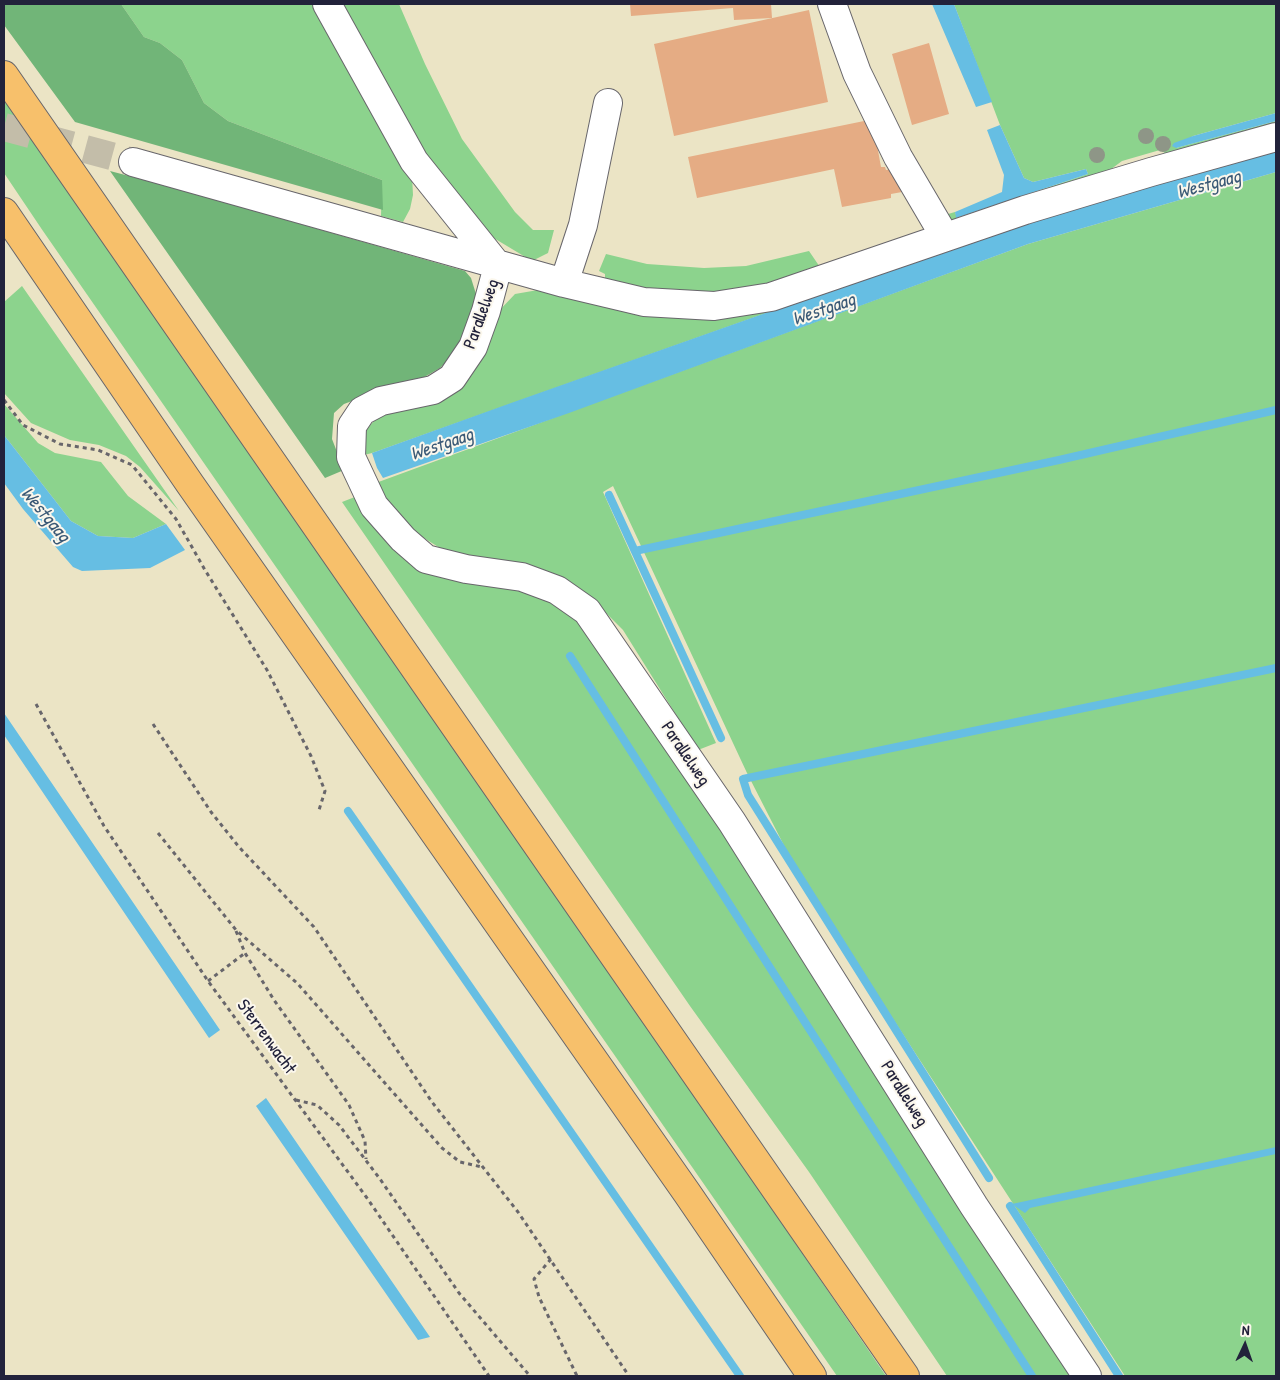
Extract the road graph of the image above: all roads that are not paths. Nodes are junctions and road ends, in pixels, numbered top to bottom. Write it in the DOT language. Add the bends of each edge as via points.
graph roads {
  1 [pos="328,4"];
  2 [pos="832,4"];
  3 [pos="4,75"];
  4 [pos="608,104"];
  5 [pos="1276,137"];
  6 [pos="133,162"];
  7 [pos="4,212"];
  8 [pos="945,237"];
  9 [pos="498,266"];
  10 [pos="564,283"];
  11 [pos="812,1376"];
  12 [pos="905,1376"];
  13 [pos="1087,1376"];
  1 -- 9 [label="street" via="414,161"];
  2 -- 8 [label="street" via="865,90 898,158"];
  3 -- 12 [label="highway"];
  4 -- 10 [label="street" via="583,225"];
  5 -- 8 [label="street" via="1151,172"];
  6 -- 9 [label="street"];
  7 -- 11 [label="highway"];
  8 -- 10 [label="street" via="771,297 714,306 644,302"];
  9 -- 10 [label="street"];
  9 -- 13 [label="street, Parallelweg" via="473,347 452,378 433,390 381,401 362,411 352,426 351,456 374,506 426,559 522,577 557,590 587,611 732,822 974,1206"];
}
